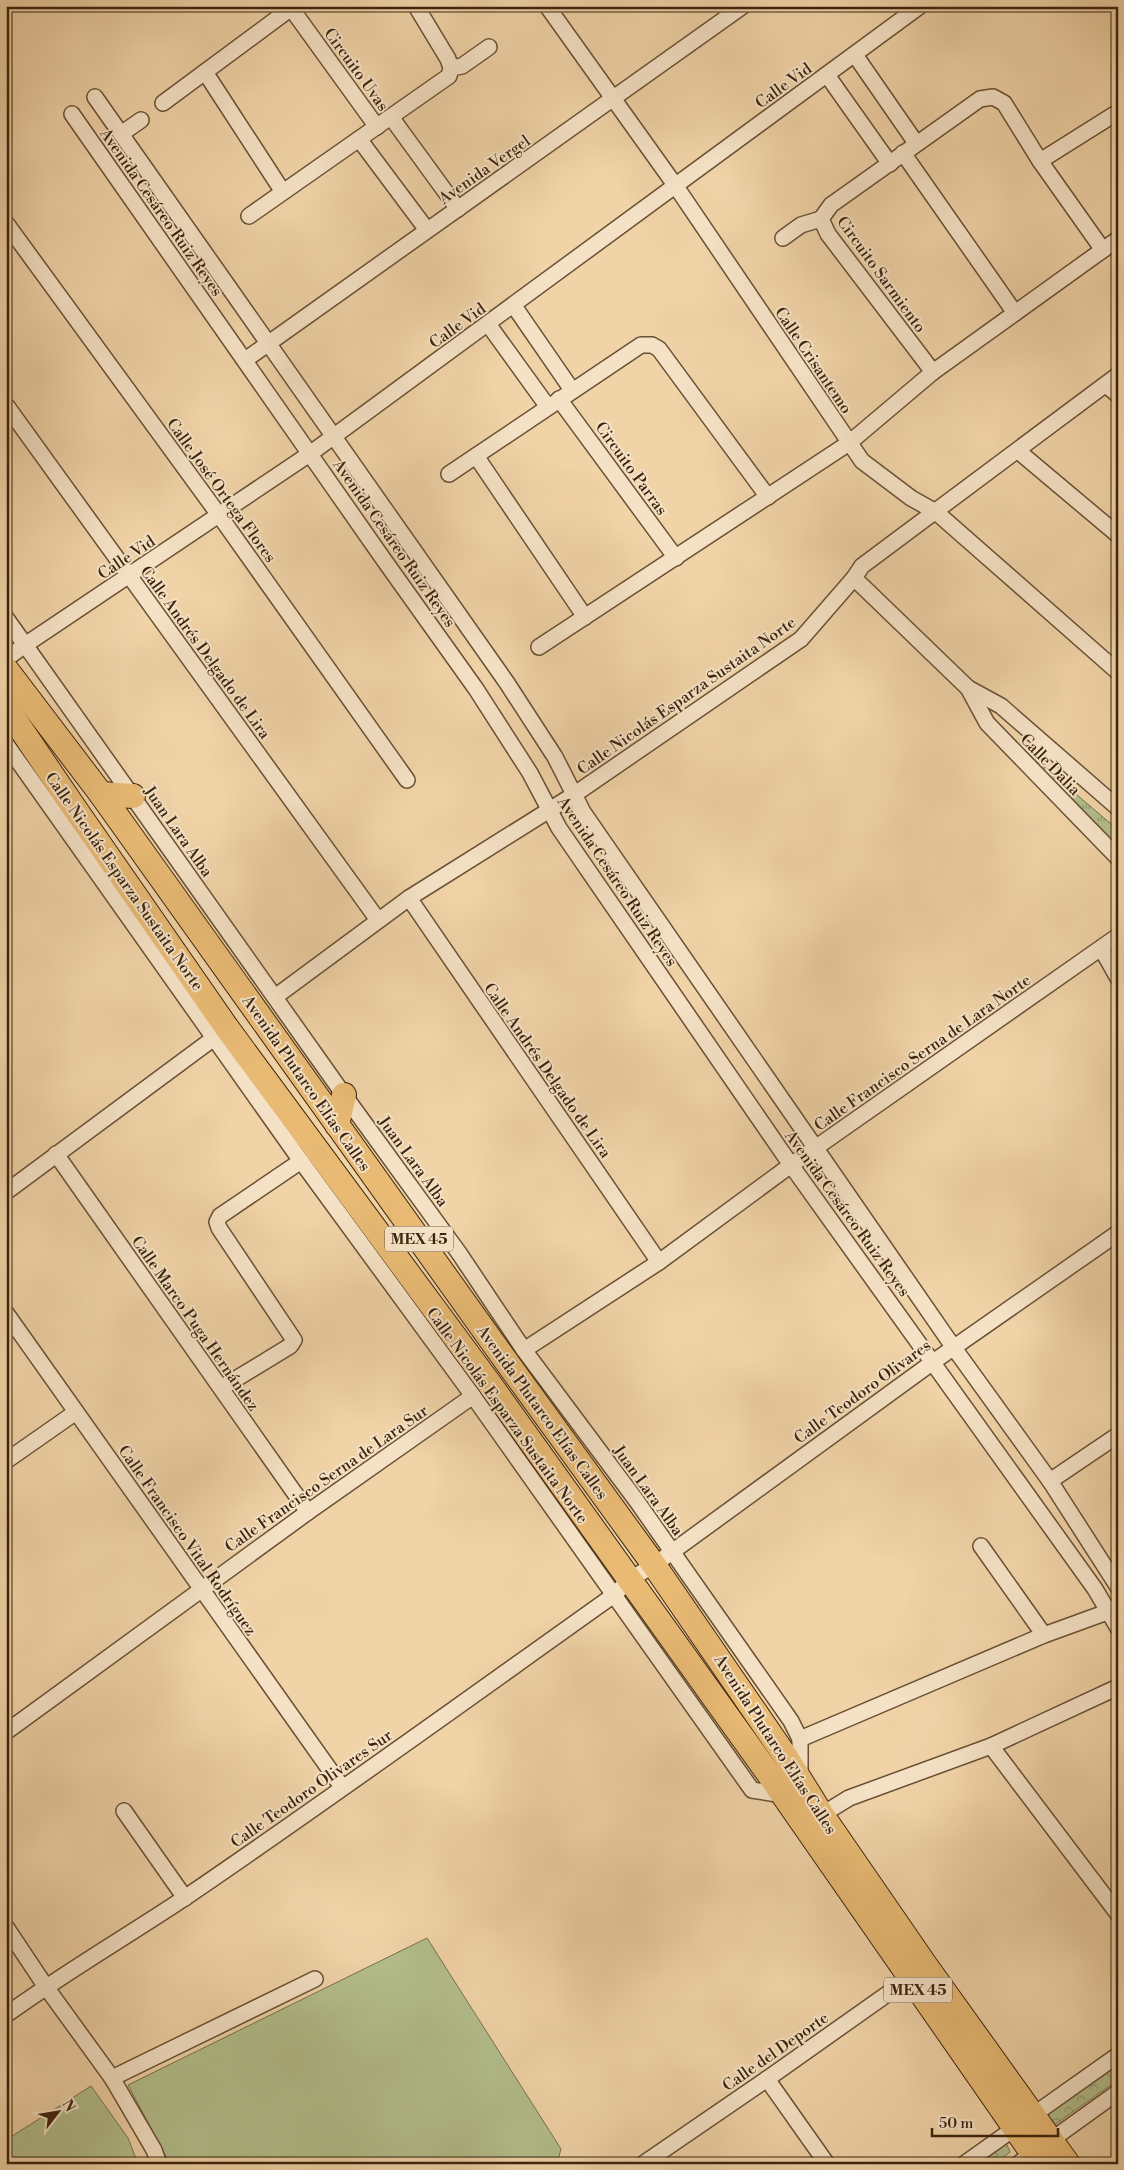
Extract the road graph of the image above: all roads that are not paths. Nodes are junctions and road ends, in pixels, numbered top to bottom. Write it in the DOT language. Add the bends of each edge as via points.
graph roads {
  1 [pos="416,6"];
  2 [pos="547,6"];
  3 [pos="742,6"];
  4 [pos="920,6"];
  5 [pos="292,7"];
  6 [pos="489,48"];
  7 [pos="855,55"];
  8 [pos="451,68"];
  9 [pos="205,72"];
  10 [pos="827,74"];
  11 [pos="95,97"];
  12 [pos="615,99"];
  13 [pos="163,103"];
  14 [pos="1118,112"];
  15 [pos="72,114"];
  16 [pos="391,117"];
  17 [pos="140,120"];
  18 [pos="377,126"];
  19 [pos="121,134"];
  20 [pos="359,139"];
  21 [pos="916,143"];
  22 [pos="903,153"];
  23 [pos="1040,161"];
  24 [pos="890,164"];
  25 [pos="675,185"];
  26 [pos="282,192"];
  27 [pos="458,209"];
  28 [pos="249,216"];
  29 [pos="822,219"];
  30 [pos="6,223"];
  31 [pos="428,230"];
  32 [pos="783,238"];
  33 [pos="1118,239"];
  34 [pos="1103,250"];
  35 [pos="514,306"];
  36 [pos="1015,313"];
  37 [pos="488,324"];
  38 [pos="268,342"];
  39 [pos="245,360"];
  40 [pos="933,372"];
  41 [pos="1114,385"];
  42 [pos="572,390"];
  43 [pos="554,403"];
  44 [pos="6,405"];
  45 [pos="334,437"];
  46 [pos="849,443"];
  47 [pos="1018,451"];
  48 [pos="311,453"];
  49 [pos="476,456"];
  50 [pos="449,474"];
  51 [pos="768,496"];
  52 [pos="936,512"];
  53 [pos="219,515"];
  54 [pos="1118,534"];
  55 [pos="676,558"];
  56 [pos="130,576"];
  57 [pos="854,578"];
  58 [pos="585,617"];
  59 [pos="6,618"];
  60 [pos="25,645"];
  61 [pos="540,646"];
  62 [pos="6,659"];
  63 [pos="6,669"];
  64 [pos="1118,672"];
  65 [pos="968,688"];
  66 [pos="6,707"];
  67 [pos="6,744"];
  68 [pos="407,780"];
  69 [pos="101,794"];
  70 [pos="575,794"];
  71 [pos="133,796"];
  72 [pos="71,803"];
  73 [pos="1118,808"];
  74 [pos="548,810"];
  75 [pos="75,841"];
  76 [pos="1118,858"];
  77 [pos="409,898"];
  78 [pos="378,920"];
  79 [pos="1118,936"];
  80 [pos="1101,948"];
  81 [pos="1118,978"];
  82 [pos="275,997"];
  83 [pos="214,1038"];
  84 [pos="344,1095"];
  85 [pos="337,1125"];
  86 [pos="307,1136"];
  87 [pos="815,1148"];
  88 [pos="56,1154"];
  89 [pos="304,1164"];
  90 [pos="791,1165"];
  91 [pos="6,1192"];
  92 [pos="1118,1233"];
  93 [pos="459,1253"];
  94 [pos="659,1262"];
  95 [pos="439,1267"];
  96 [pos="387,1277"];
  97 [pos="420,1291"];
  98 [pos="6,1313"];
  99 [pos="954,1348"];
  100 [pos="524,1350"];
  101 [pos="933,1362"];
  102 [pos="221,1388"];
  103 [pos="473,1396"];
  104 [pos="76,1412"];
  105 [pos="1118,1435"];
  106 [pos="6,1460"];
  107 [pos="1050,1481"];
  108 [pos="308,1512"];
  109 [pos="981,1546"];
  110 [pos="663,1558"];
  111 [pos="1118,1587"];
  112 [pos="622,1588"];
  113 [pos="201,1589"];
  114 [pos="1114,1609"];
  115 [pos="1118,1628"];
  116 [pos="1044,1635"];
  117 [pos="1118,1688"];
  118 [pos="6,1732"];
  119 [pos="800,1739"];
  120 [pos="991,1746"];
  121 [pos="342,1787"];
  122 [pos="792,1789"];
  123 [pos="124,1811"];
  124 [pos="813,1821"];
  125 [pos="185,1898"];
  126 [pos="1118,1914"];
  127 [pos="6,1927"];
  128 [pos="918,1972"];
  129 [pos="315,1979"];
  130 [pos="46,1987"];
  131 [pos="6,2015"];
  132 [pos="1118,2055"];
  133 [pos="112,2078"];
  134 [pos="767,2079"];
  135 [pos="1118,2092"];
  136 [pos="1024,2121"];
  137 [pos="1036,2155"];
  138 [pos="820,2161"];
  139 [pos="159,2164"];
  140 [pos="643,2164"];
  141 [pos="964,2164"];
  142 [pos="1068,2164"];
  1 -- 8 [label="street"];
  2 -- 12 [label="street, Calle Crisantemo"];
  3 -- 12 [label="street, Avenida Vergel"];
  4 -- 7 [label="street, Calle Vid"];
  5 -- 9 [label="street, Circuito Uvas"];
  5 -- 18 [label="street, Circuito Uvas"];
  6 -- 8 [label="street, Circuito Uvas" via="462,66"];
  7 -- 10 [label="street, Calle Vid"];
  7 -- 21 [label="street"];
  8 -- 16 [label="street, Circuito Uvas" via="449,76"];
  9 -- 13 [label="street, Circuito Uvas"];
  9 -- 26 [label="street"];
  10 -- 24 [label="street"];
  10 -- 25 [label="street, Calle Vid"];
  11 -- 19 [label="street, Avenida Cesáreo Ruiz Reyes"];
  12 -- 25 [label="street, Calle Crisantemo"];
  12 -- 27 [label="street, Avenida Vergel"];
  14 -- 23 [label="street"];
  15 -- 39 [label="street, Avenida Cesáreo Ruiz Reyes"];
  16 -- 18 [label="street, Circuito Uvas"];
  16 -- 27 [label="street, Circuito Uvas"];
  17 -- 19 [label="street"];
  18 -- 20 [label="street, Circuito Uvas"];
  19 -- 38 [label="street, Avenida Cesáreo Ruiz Reyes"];
  20 -- 26 [label="street, Circuito Uvas"];
  20 -- 31 [label="street"];
  21 -- 22 [label="street, Circuito Sarmiento"];
  21 -- 23 [label="street, Circuito Sarmiento" via="980,99 993,97 1004,103"];
  22 -- 24 [label="street, Circuito Sarmiento"];
  22 -- 36 [label="street"];
  23 -- 34 [label="street, Circuito Sarmiento"];
  24 -- 29 [label="street, Circuito Sarmiento" via="831,205"];
  25 -- 35 [label="street, Calle Vid"];
  25 -- 46 [label="street, Calle Crisantemo"];
  26 -- 28 [label="street, Circuito Uvas"];
  27 -- 31 [label="street, Avenida Vergel"];
  29 -- 32 [label="street" via="802,225"];
  29 -- 40 [label="street, Circuito Sarmiento" via="828,234"];
  30 -- 53 [label="street, Calle José Ortega Flores"];
  31 -- 38 [label="street, Avenida Vergel"];
  33 -- 34 [label="street"];
  34 -- 36 [label="street"];
  35 -- 37 [label="street, Calle Vid"];
  35 -- 42 [label="street"];
  36 -- 40 [label="street"];
  37 -- 43 [label="street, Circuito Parras"];
  37 -- 45 [label="street, Calle Vid"];
  38 -- 39 [label="street, Avenida Vergel"];
  38 -- 45 [label="street, Avenida Cesáreo Ruiz Reyes"];
  39 -- 48 [label="street, Avenida Cesáreo Ruiz Reyes"];
  40 -- 46 [label="street"];
  41 -- 47 [label="street, Calle Nicolás Esparza Sustaita Norte"];
  42 -- 43 [label="street"];
  42 -- 51 [label="street" via="641,345 655,347"];
  43 -- 49 [label="street"];
  43 -- 55 [label="street, Circuito Parras"];
  44 -- 56 [label="street, Calle Andrés Delgado de Lira"];
  45 -- 48 [label="street, Calle Vid"];
  45 -- 70 [label="street, Avenida Cesáreo Ruiz Reyes" via="507,683"];
  46 -- 51 [label="street"];
  46 -- 52 [label="street, Calle Crisantemo" via="862,461 911,498"];
  47 -- 52 [label="street, Calle Nicolás Esparza Sustaita Norte"];
  47 -- 54 [label="street"];
  48 -- 53 [label="street, Calle Vid"];
  48 -- 74 [label="street, Avenida Cesáreo Ruiz Reyes" via="476,689 530,773"];
  49 -- 50 [label="street"];
  49 -- 58 [label="street"];
  51 -- 55 [label="street"];
  52 -- 57 [label="street, Calle Nicolás Esparza Sustaita Norte" via="862,566"];
  52 -- 64 [label="street, Calle Crisantemo"];
  53 -- 56 [label="street, Calle Vid"];
  53 -- 68 [label="street, Calle José Ortega Flores"];
  55 -- 58 [label="street"];
  56 -- 60 [label="street, Calle Vid"];
  56 -- 78 [label="street, Calle Andrés Delgado de Lira"];
  57 -- 65 [label="street, Calle Dalia"];
  57 -- 70 [label="street, Calle Nicolás Esparza Sustaita Norte" via="801,639"];
  58 -- 61 [label="street"];
  59 -- 60 [label="street, Juan Lara Alba"];
  60 -- 62 [label="street, Calle Vid"];
  60 -- 71 [label="street, Juan Lara Alba"];
  63 -- 69 [label="main road, Avenida Plutarco Elías Calles / MEX 45"];
  65 -- 73 [label="street, Calle Dalia" via="1001,706"];
  65 -- 76 [label="street, Calle Dalia" via="987,723"];
  66 -- 72 [label="main road, Avenida Plutarco Elías Calles / MEX 45"];
  67 -- 75 [label="street, Calle Nicolás Esparza Sustaita Norte"];
  69 -- 71 [label="main road"];
  69 -- 85 [label="main road, Avenida Plutarco Elías Calles / MEX 45"];
  70 -- 74 [label="street, Calle Nicolás Esparza Sustaita Norte"];
  70 -- 87 [label="street, Avenida Cesáreo Ruiz Reyes" via="583,812"];
  71 -- 82 [label="street, Juan Lara Alba"];
  72 -- 75 [label="main road"];
  72 -- 86 [label="main road, Avenida Plutarco Elías Calles / MEX 45" via="227,1028"];
  74 -- 77 [label="street, Calle Nicolás Esparza Sustaita Norte"];
  74 -- 90 [label="street, Avenida Cesáreo Ruiz Reyes"];
  75 -- 83 [label="street, Calle Nicolás Esparza Sustaita Norte"];
  77 -- 78 [label="street, Calle Nicolás Esparza Sustaita Norte"];
  77 -- 94 [label="street, Calle Andrés Delgado de Lira"];
  78 -- 82 [label="street, Calle Nicolás Esparza Sustaita Norte"];
  79 -- 80 [label="street, Calle Francisco Serna de Lara Norte"];
  80 -- 81 [label="street"];
  80 -- 87 [label="street, Calle Francisco Serna de Lara Norte"];
  82 -- 84 [label="street, Juan Lara Alba"];
  83 -- 88 [label="street"];
  83 -- 89 [label="street, Calle Nicolás Esparza Sustaita Norte"];
  84 -- 85 [label="main road"];
  84 -- 93 [label="street, Juan Lara Alba"];
  85 -- 95 [label="main road, Avenida Plutarco Elías Calles / MEX 45"];
  86 -- 89 [label="main road"];
  86 -- 97 [label="main road, Avenida Plutarco Elías Calles / MEX 45"];
  87 -- 90 [label="street, Calle Francisco Serna de Lara Norte"];
  87 -- 99 [label="street, Avenida Cesáreo Ruiz Reyes"];
  88 -- 91 [label="street"];
  88 -- 102 [label="street, Calle Marco Puga Hernández"];
  89 -- 96 [label="street, Calle Nicolás Esparza Sustaita Norte"];
  89 -- 102 [label="street" via="220,1216 217,1222 294,1340 290,1346"];
  90 -- 94 [label="street, Calle Francisco Serna de Lara Norte"];
  90 -- 101 [label="street, Avenida Cesáreo Ruiz Reyes"];
  92 -- 99 [label="street, Calle Teodoro Olivares"];
  93 -- 95 [label="street"];
  93 -- 100 [label="street, Juan Lara Alba"];
  94 -- 100 [label="street, Calle Francisco Serna de Lara Norte"];
  95 -- 110 [label="main road, Avenida Plutarco Elías Calles / MEX 45"];
  96 -- 97 [label="main road"];
  96 -- 103 [label="street, Calle Nicolás Esparza Sustaita Norte"];
  97 -- 112 [label="main road, Avenida Plutarco Elías Calles / MEX 45" via="489,1383"];
  98 -- 104 [label="street, Calle Francisco Vital Rodríguez"];
  99 -- 101 [label="street, Calle Teodoro Olivares"];
  99 -- 107 [label="street, Avenida Cesáreo Ruiz Reyes"];
  100 -- 110 [label="street, Juan Lara Alba" via="636,1500"];
  101 -- 110 [label="street, Calle Teodoro Olivares"];
  101 -- 114 [label="street, Avenida Cesáreo Ruiz Reyes"];
  102 -- 108 [label="street, Calle Marco Puga Hernández"];
  103 -- 108 [label="street, Calle Francisco Serna de Lara Sur"];
  103 -- 112 [label="street, Calle Nicolás Esparza Sustaita Norte"];
  104 -- 106 [label="street"];
  104 -- 113 [label="street, Calle Francisco Vital Rodríguez"];
  105 -- 107 [label="street"];
  107 -- 111 [label="street, Avenida Cesáreo Ruiz Reyes"];
  108 -- 113 [label="street, Calle Francisco Serna de Lara Sur"];
  109 -- 116 [label="street"];
  110 -- 112 [label="street, Calle Teodoro Olivares"];
  110 -- 119 [label="street, Juan Lara Alba" via="791,1721"];
  110 -- 122 [label="main road, Avenida Plutarco Elías Calles / MEX 45" via="784,1754"];
  112 -- 121 [label="street, Calle Teodoro Olivares Sur"];
  112 -- 122 [label="main road, Avenida Plutarco Elías Calles / MEX 45"];
  113 -- 118 [label="street, Calle Francisco Serna de Lara Sur"];
  113 -- 121 [label="street, Calle Francisco Vital Rodríguez"];
  114 -- 115 [label="street, Avenida Cesáreo Ruiz Reyes"];
  114 -- 116 [label="street"];
  116 -- 119 [label="street"];
  117 -- 120 [label="street"];
  119 -- 122 [label="street, Juan Lara Alba"];
  120 -- 124 [label="street" via="849,1798"];
  120 -- 126 [label="street"];
  121 -- 125 [label="street, Calle Teodoro Olivares Sur"];
  122 -- 124 [label="main road, Avenida Plutarco Elías Calles / MEX 45"];
  123 -- 125 [label="street"];
  124 -- 128 [label="main road, Avenida Plutarco Elías Calles / MEX 45"];
  125 -- 130 [label="street, Calle Teodoro Olivares Sur"];
  127 -- 130 [label="street"];
  128 -- 134 [label="street, Calle del Deporte"];
  128 -- 136 [label="main road, Avenida Plutarco Elías Calles / MEX 45"];
  129 -- 133 [label="street"];
  130 -- 131 [label="street, Calle Teodoro Olivares Sur"];
  130 -- 133 [label="street"];
  132 -- 136 [label="street"];
  133 -- 139 [label="street"];
  134 -- 138 [label="street"];
  134 -- 140 [label="street, Calle del Deporte"];
  135 -- 137 [label="street"];
  136 -- 137 [label="main road, Avenida Plutarco Elías Calles / MEX 45"];
  136 -- 141 [label="street"];
  137 -- 142 [label="main road, Avenida Plutarco Elías Calles / MEX 45"];
}
